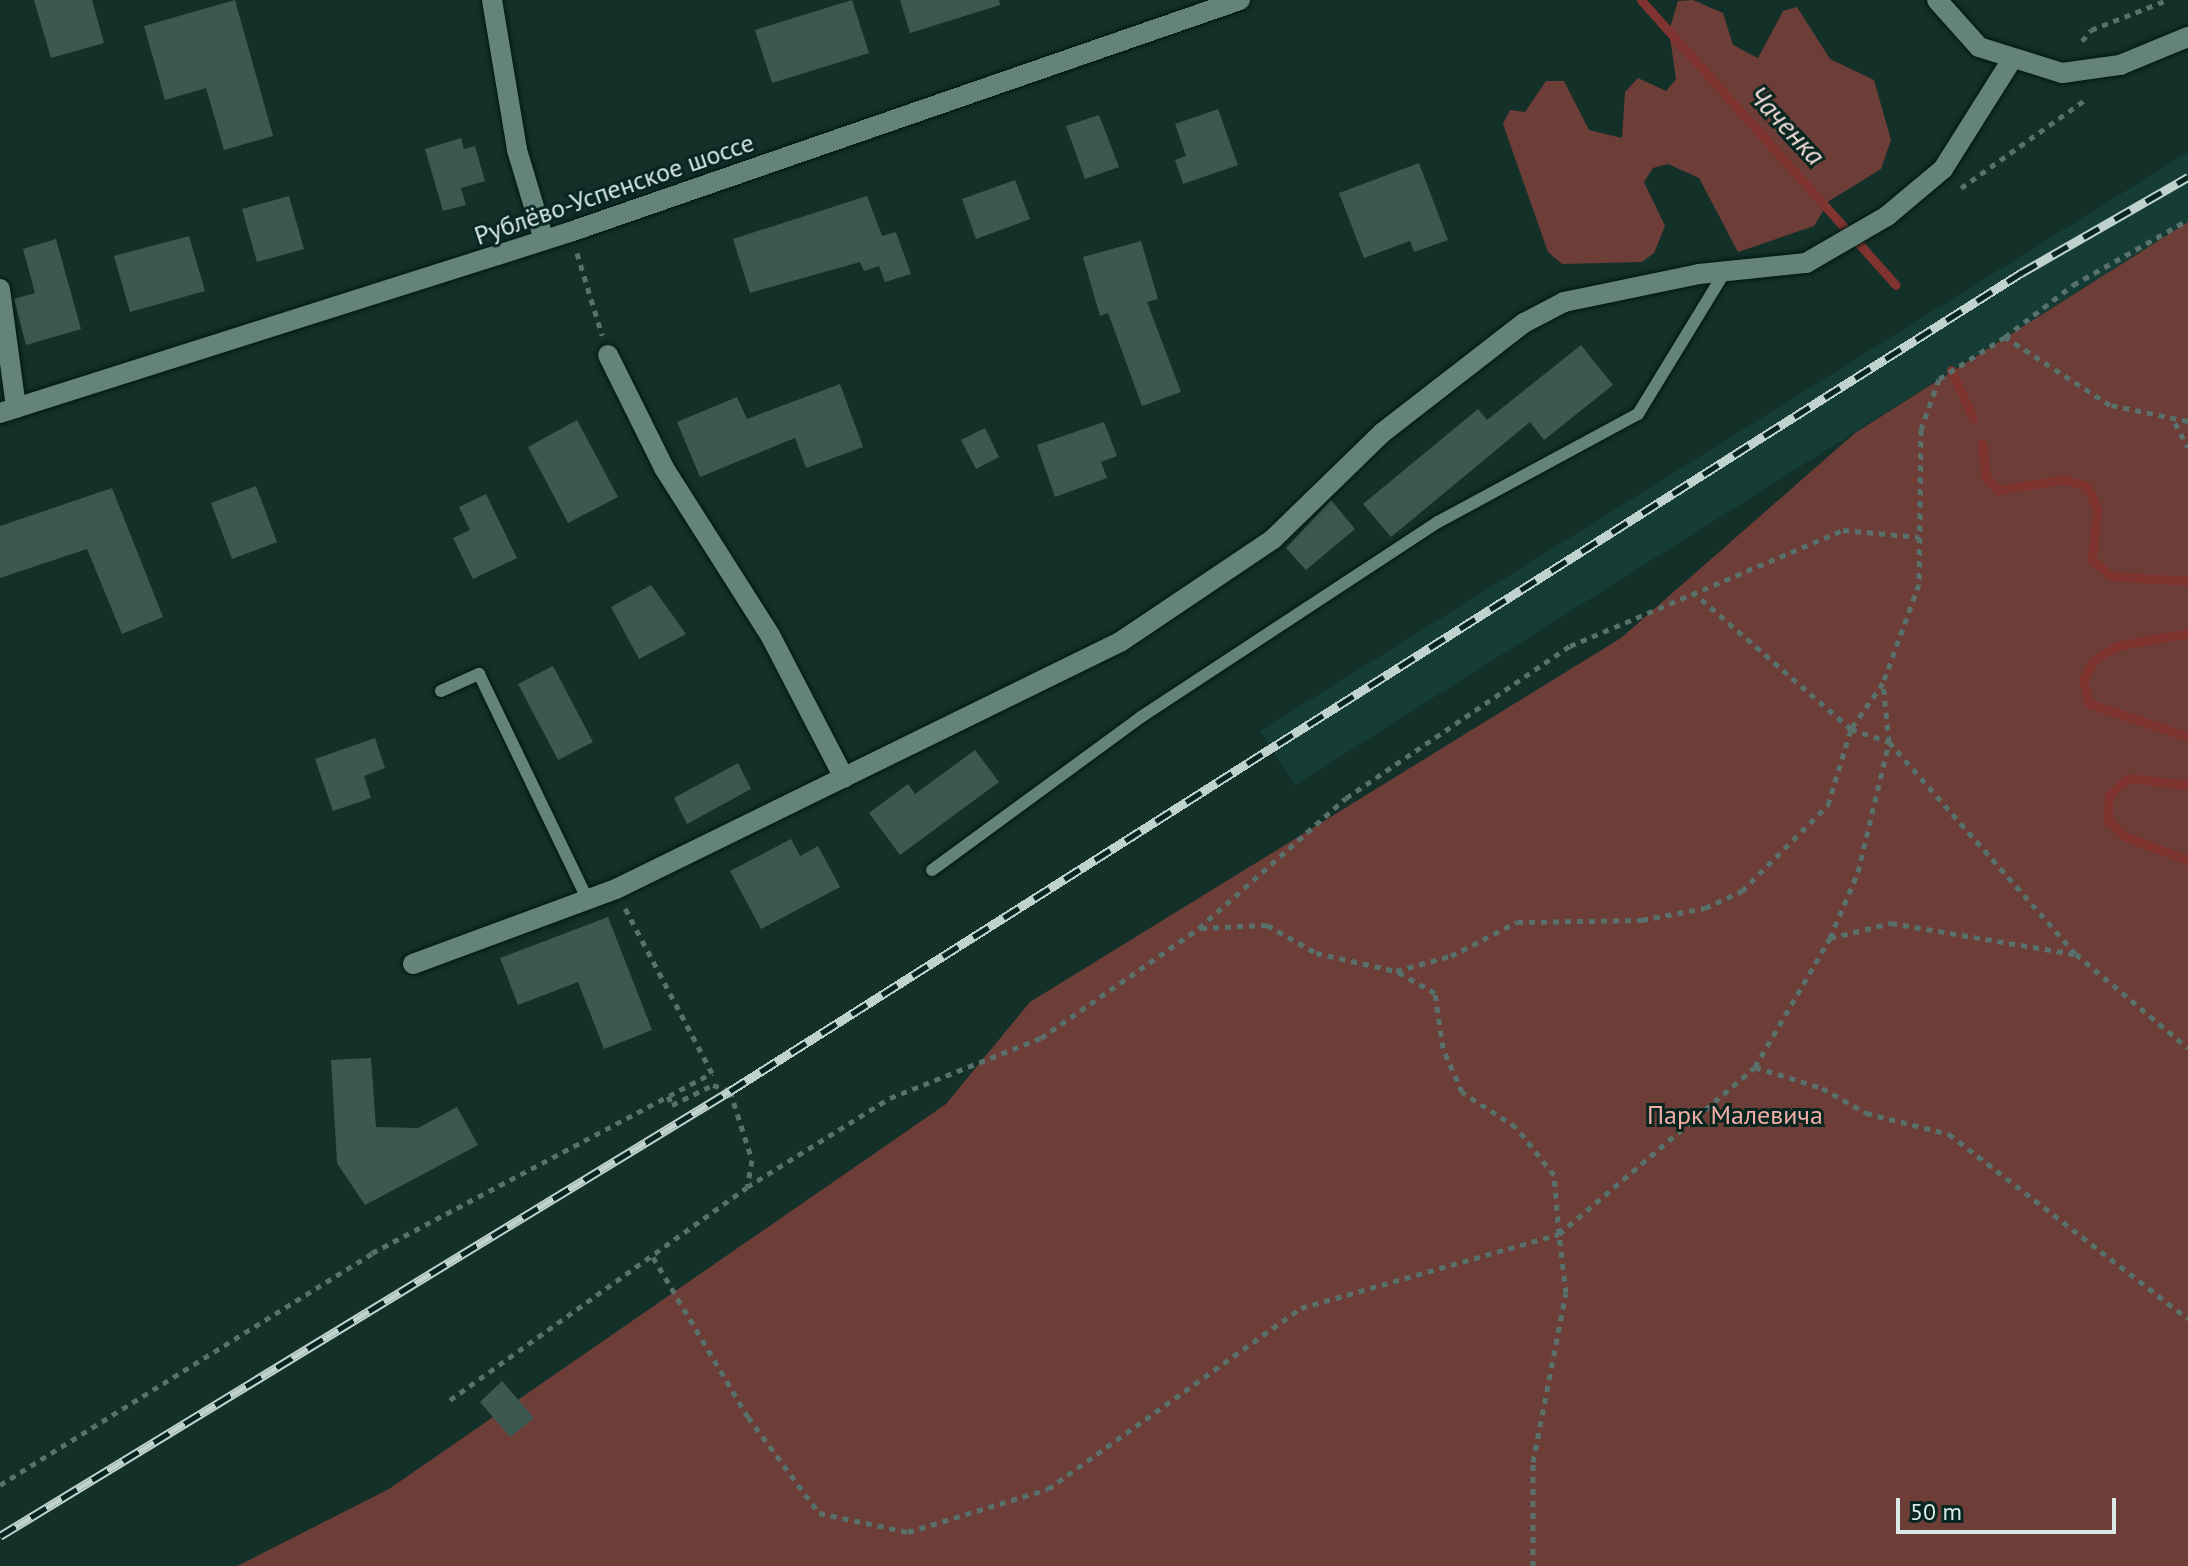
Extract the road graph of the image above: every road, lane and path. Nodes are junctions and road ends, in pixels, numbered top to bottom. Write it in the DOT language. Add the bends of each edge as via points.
graph roads {
  1 [pos="492,0"];
  2 [pos="1240,0"];
  3 [pos="1937,0"];
  4 [pos="2167,0"];
  5 [pos="2188,37"];
  6 [pos="2082,41"];
  7 [pos="2011,61"];
  8 [pos="2085,100"];
  9 [pos="1948,197"];
  10 [pos="2188,220"];
  11 [pos="570,232"];
  12 [pos="544,240"];
  13 [pos="1724,273"];
  14 [pos="0,289"];
  15 [pos="2005,337"];
  16 [pos="608,355"];
  17 [pos="8,411"];
  18 [pos="2188,421"];
  19 [pos="2175,423"];
  20 [pos="2188,447"];
  21 [pos="1919,537"];
  22 [pos="1694,593"];
  23 [pos="1883,683"];
  24 [pos="441,691"];
  25 [pos="1851,729"];
  26 [pos="1889,742"];
  27 [pos="844,778"];
  28 [pos="932,870"];
  29 [pos="616,889"];
  30 [pos="588,900"];
  31 [pos="1199,928"];
  32 [pos="1830,938"];
  33 [pos="2076,954"];
  34 [pos="413,964"];
  35 [pos="1396,971"];
  36 [pos="2188,1048"];
  37 [pos="1755,1067"];
  38 [pos="668,1096"];
  39 [pos="747,1187"];
  40 [pos="1559,1234"];
  41 [pos="653,1257"];
  42 [pos="2188,1319"];
  43 [pos="450,1400"];
  44 [pos="0,1485"];
  45 [pos="1533,1566"];
  1 -- 12 [label="street" via="517,150"];
  2 -- 11 [label="street, Рублёво-Успенское шоссе"];
  3 -- 7 [label="street" via="1979,47"];
  4 -- 6 [label="path" via="2091,30"];
  5 -- 7 [label="street" via="2120,65 2062,73"];
  7 -- 13 [label="street" via="1943,169 1887,216 1806,263"];
  8 -- 9 [label="path"];
  10 -- 15 [label="path" via="2073,285"];
  11 -- 12 [label="street, Рублёво-Успенское шоссе"];
  11 -- 16 [label="path"];
  12 -- 17 [label="street, Рублёво-Успенское шоссе"];
  13 -- 27 [label="street" via="1605,291 1524,323 1382,433 1251,554 1120,642"];
  13 -- 28 [label="lane" via="1638,414 1438,522 1141,717"];
  14 -- 17 [label="street"];
  15 -- 19 [label="path" via="2110,405"];
  15 -- 21 [label="path" via="1939,379 1921,429"];
  16 -- 27 [label="street" via="664,468 770,635"];
  18 -- 19 [label="path"];
  19 -- 20 [label="path"];
  21 -- 22 [label="path" via="1843,530"];
  21 -- 23 [label="path" via="1919,584"];
  22 -- 25 [label="path"];
  22 -- 31 [label="path" via="1570,646 1346,798"];
  23 -- 25 [label="path"];
  23 -- 26 [label="path"];
  24 -- 30 [label="lane" via="479,674"];
  25 -- 26 [label="path"];
  25 -- 35 [label="path" via="1828,805 1742,891 1705,908 1642,920 1517,922 1451,956"];
  26 -- 32 [label="path" via="1858,872"];
  26 -- 33 [label="path"];
  27 -- 29 [label="street"];
  29 -- 30 [label="street"];
  29 -- 38 [label="path" via="712,1073"];
  30 -- 34 [label="street"];
  31 -- 35 [label="path" via="1267,925 1316,953"];
  31 -- 39 [label="path" via="1041,1038 890,1098"];
  32 -- 33 [label="path" via="1891,923"];
  32 -- 37 [label="path"];
  33 -- 36 [label="path"];
  35 -- 40 [label="path" via="1435,993 1443,1048 1462,1092 1516,1127 1554,1175"];
  37 -- 40 [label="path"];
  37 -- 42 [label="path" via="1822,1088 1866,1113 1949,1134"];
  38 -- 39 [label="path" via="672,1105 713,1085 730,1091 752,1160"];
  38 -- 44 [label="path" via="372,1253"];
  39 -- 41 [label="path"];
  40 -- 41 [label="path" via="1301,1308 1048,1489 908,1532 819,1513 748,1417"];
  40 -- 45 [label="path" via="1566,1293 1533,1462"];
  41 -- 43 [label="path"];
}
